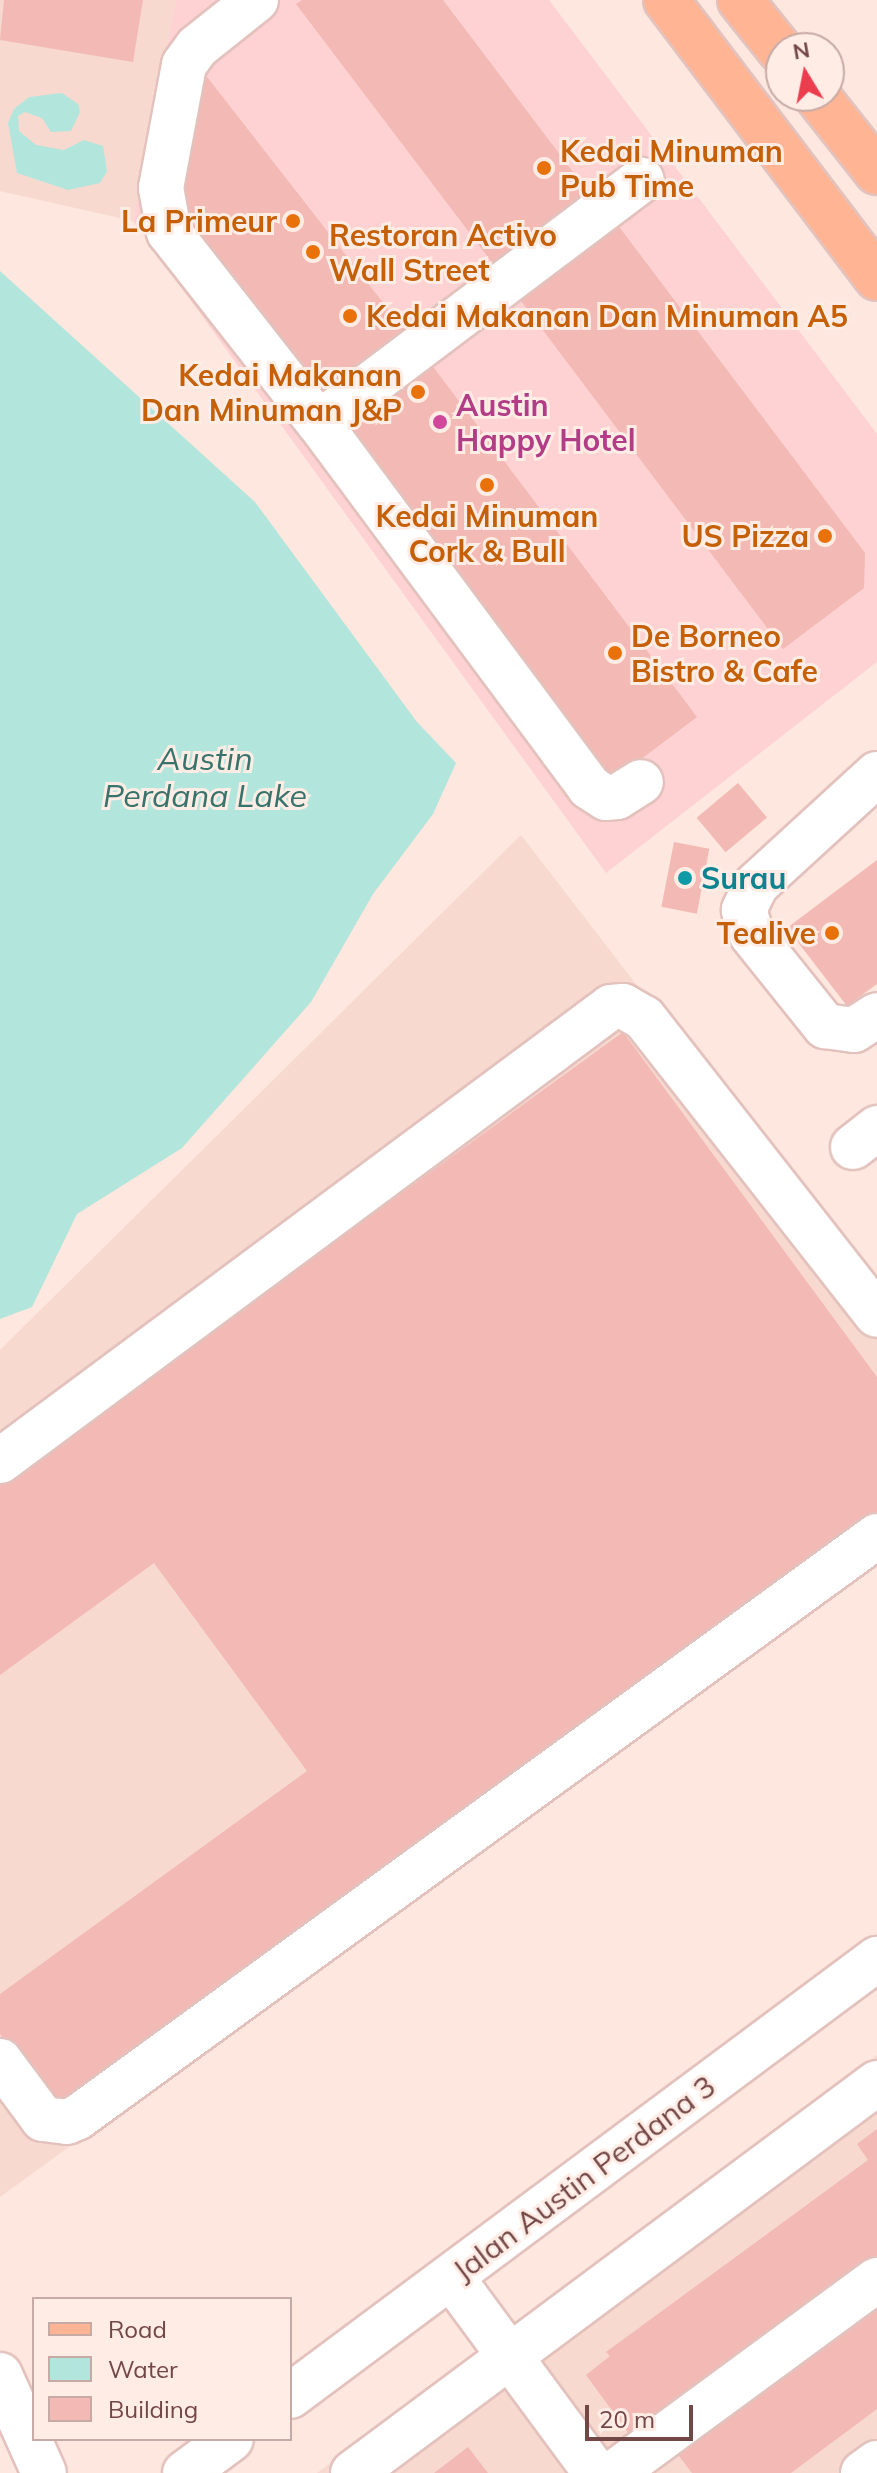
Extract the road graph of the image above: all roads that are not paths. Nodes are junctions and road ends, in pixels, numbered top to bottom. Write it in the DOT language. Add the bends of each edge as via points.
graph roads {
  1 [pos="256,0"];
  2 [pos="666,0"];
  3 [pos="740,0"];
  4 [pos="766,32"];
  5 [pos="830,112"];
  6 [pos="877,172"];
  7 [pos="642,180"];
  8 [pos="877,278"];
  9 [pos="319,423"];
  10 [pos="877,774"];
  11 [pos="641,782"];
  12 [pos="877,1015"];
  13 [pos="877,1315"];
  14 [pos="0,1461"];
  15 [pos="877,1536"];
  16 [pos="877,1959"];
  17 [pos="0,2061"];
  18 [pos="876,2086"];
  19 [pos="452,2278"];
  20 [pos="877,2280"];
  21 [pos="506,2356"];
  22 [pos="0,2375"];
  23 [pos="292,2395"];
  24 [pos="228,2441"];
  25 [pos="877,2463"];
  26 [pos="44,2473"];
  27 [pos="185,2473"];
  28 [pos="353,2473"];
  29 [pos="596,2473"];
  30 [pos="614,2473"];
  31 [pos="863,2473"];
  1 -- 9 [label="street" via="187,58 161,188 169,232"];
  2 -- 8 [label="main road"];
  3 -- 4 [label="main road"];
  5 -- 6 [label="main road"];
  7 -- 9 [label="street"];
  9 -- 11 [label="street" via="589,787 606,798 617,797"];
  10 -- 12 [label="street" via="756,885 744,910 752,935 825,1026 854,1030"];
  13 -- 14 [label="street" via="644,1018 635,1010 611,1007"];
  15 -- 17 [label="street" via="78,2117 67,2122 43,2119"];
  16 -- 19 [label="street, Jalan Austin Perdana 3"];
  18 -- 21 [label="street"];
  19 -- 21 [label="street"];
  19 -- 23 [label="street, Jalan Austin Perdana 3"];
  20 -- 30 [label="street"];
  21 -- 28 [label="street"];
  21 -- 29 [label="street"];
  22 -- 26 [label="street"];
  24 -- 27 [label="street"];
  25 -- 31 [label="street"];
}
